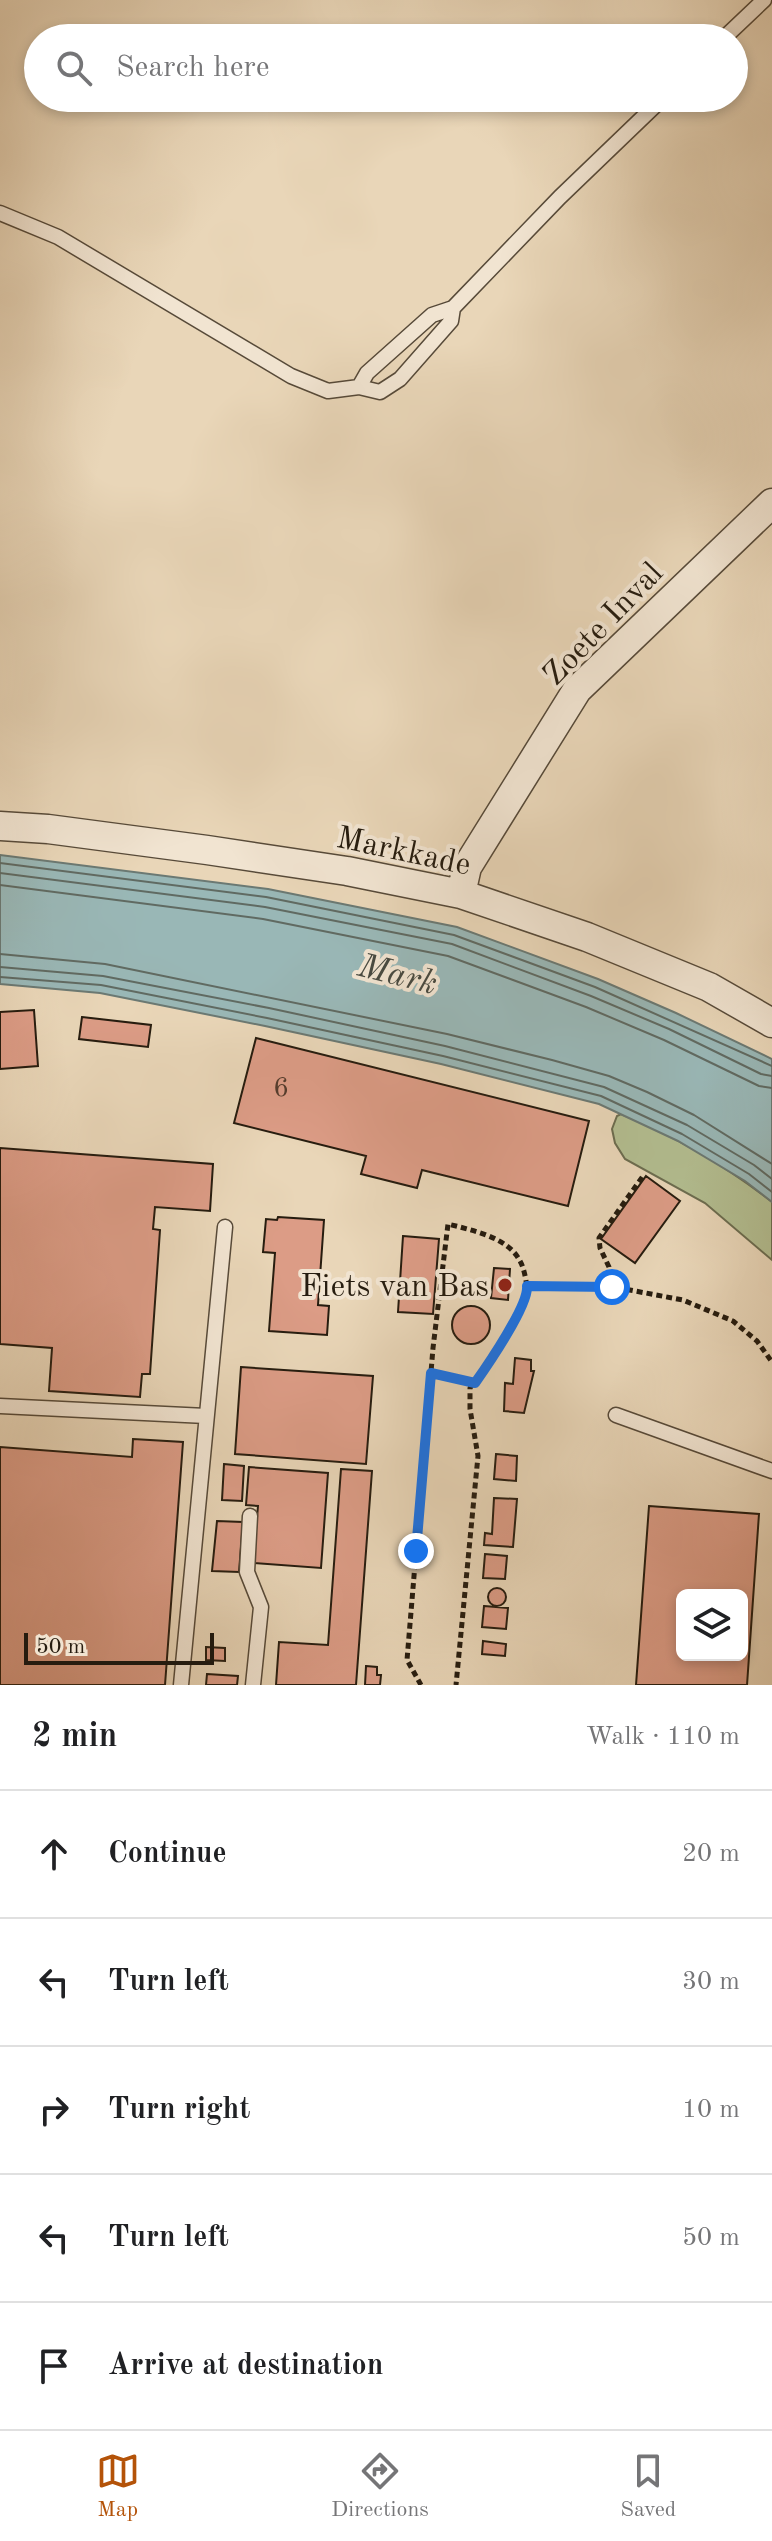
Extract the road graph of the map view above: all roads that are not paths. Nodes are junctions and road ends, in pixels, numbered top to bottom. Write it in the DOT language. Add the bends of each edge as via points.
graph roads {
  1 [pos="764,0"];
  2 [pos="739,24"];
  3 [pos="648,112"];
  4 [pos="0,213"];
  5 [pos="453,308"];
  6 [pos="359,387"];
  7 [pos="772,503"];
  8 [pos="0,826"];
  9 [pos="461,894"];
  10 [pos="772,1023"];
  11 [pos="225,1227"];
  12 [pos="0,1406"];
  13 [pos="616,1415"];
  14 [pos="206,1416"];
  15 [pos="772,1471"];
  16 [pos="250,1516"];
  17 [pos="181,1685"];
  18 [pos="253,1685"];
  1 -- 2 [label="lane"];
  3 -- 5 [label="lane"];
  4 -- 6 [label="lane" via="58,237 291,376 328,391"];
  5 -- 6 [label="lane" via="432,315 367,373"];
  5 -- 6 [label="lane" via="451,321 400,379 380,392"];
  7 -- 9 [label="street, Zoete Inval" via="577,690 467,867"];
  8 -- 9 [label="street, Markkade" via="207,850"];
  9 -- 10 [label="street, Markkade" via="601,942 709,987"];
  11 -- 14 [label="lane"];
  12 -- 14 [label="lane"];
  13 -- 15 [label="lane"];
  14 -- 17 [label="lane"];
  16 -- 18 [label="lane" via="247,1572 261,1607"];
}
